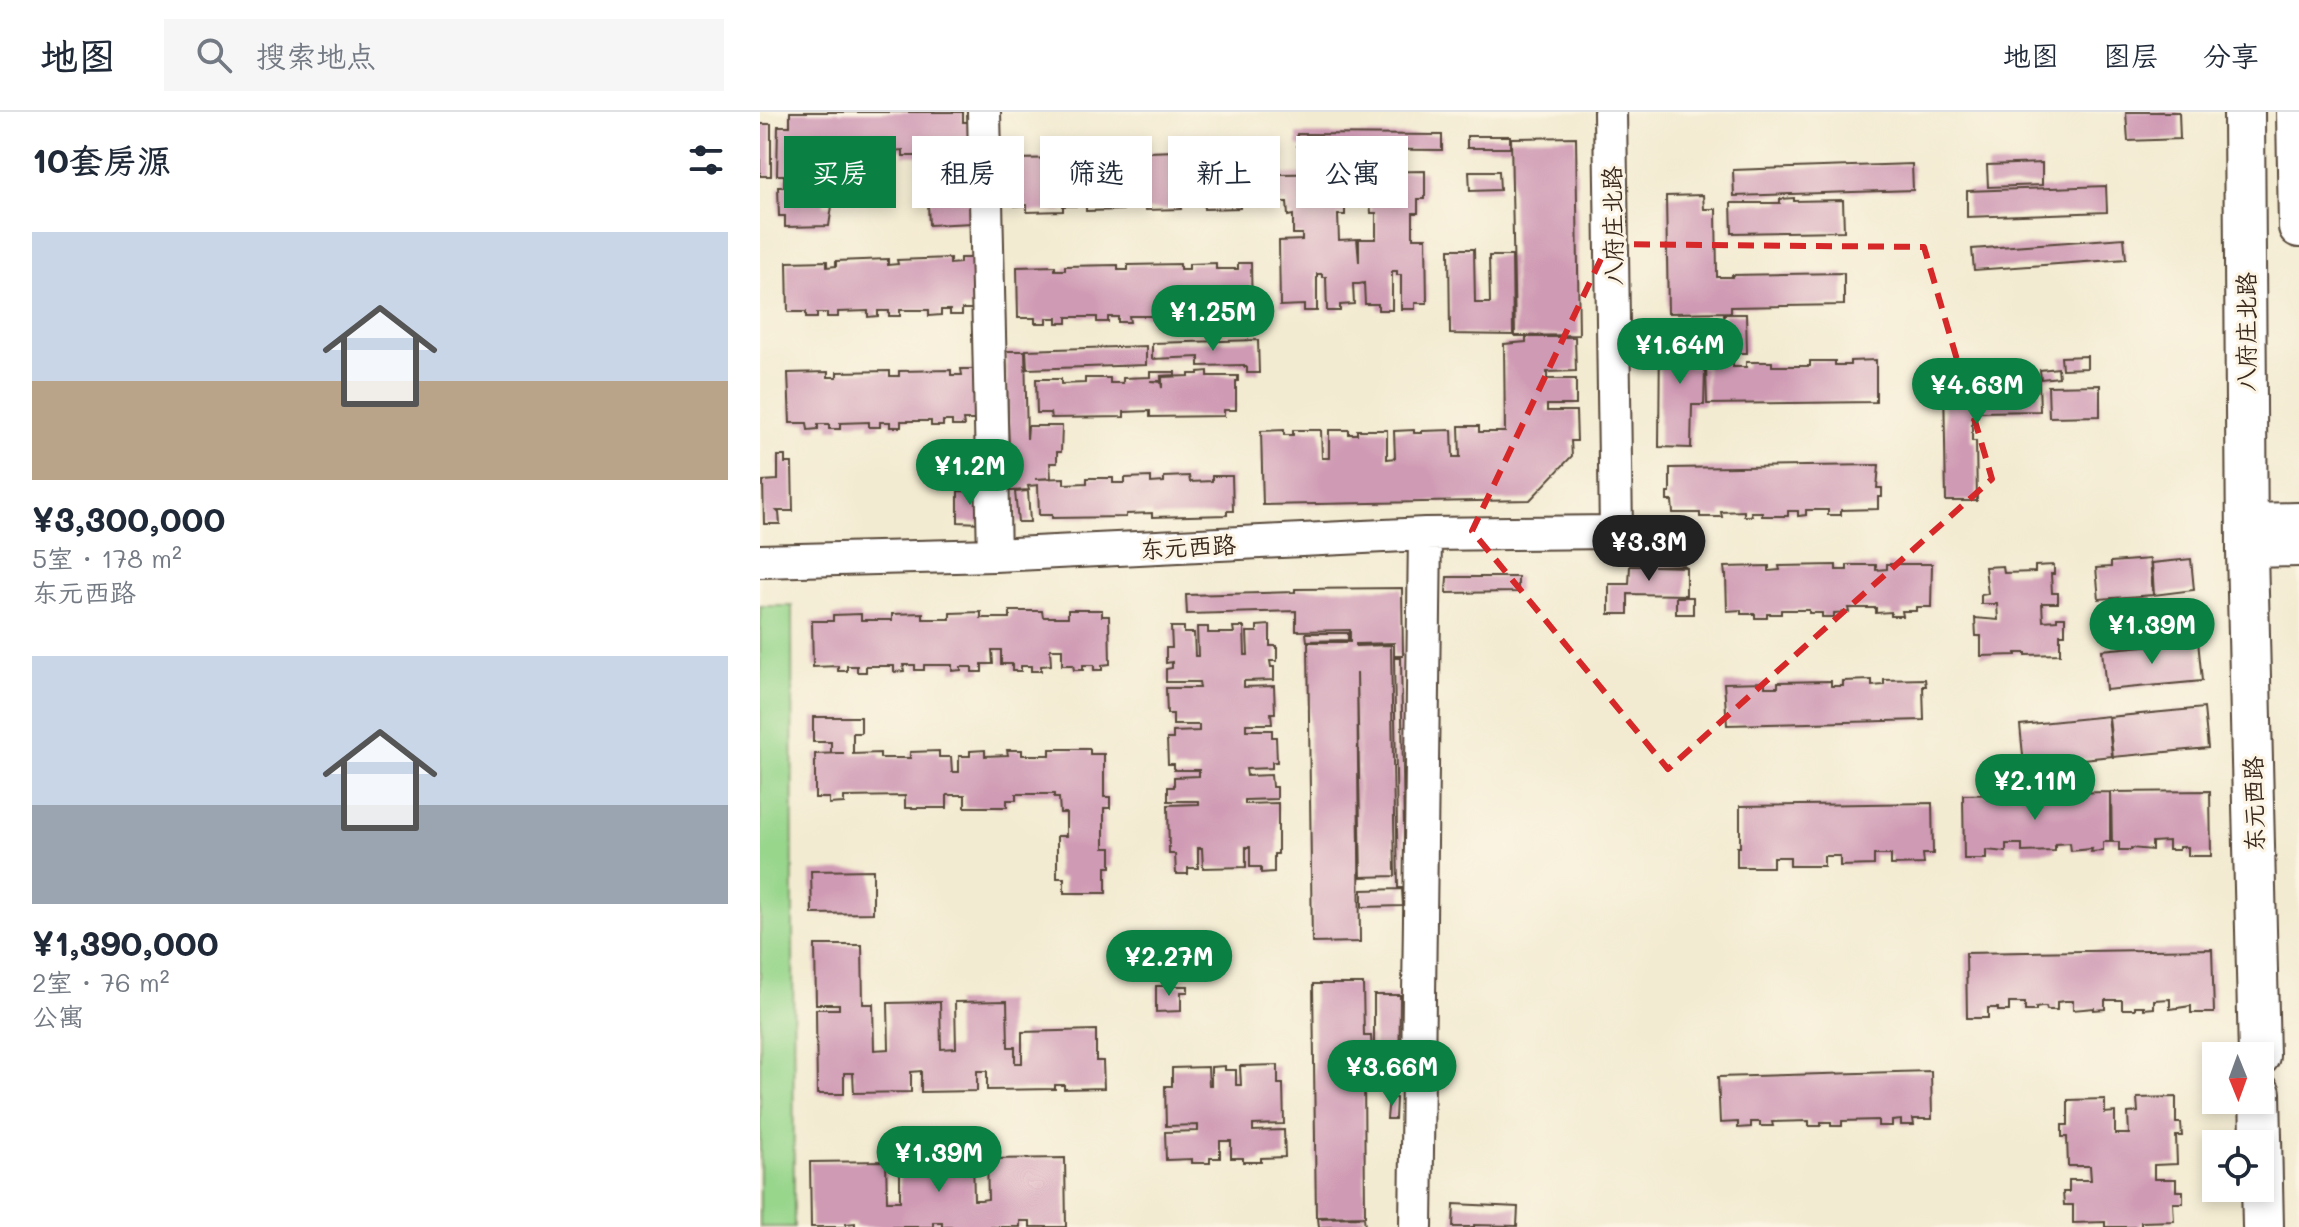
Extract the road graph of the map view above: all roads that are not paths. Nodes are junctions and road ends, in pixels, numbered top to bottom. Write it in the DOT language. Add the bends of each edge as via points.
graph roads {
  1 [pos="984,112"];
  2 [pos="1610,112"];
  3 [pos="2244,112"];
  4 [pos="2297,112"];
  5 [pos="2299,227"];
  6 [pos="2299,519"];
  7 [pos="1616,532"];
  8 [pos="1425,534"];
  9 [pos="2247,536"];
  10 [pos="2299,550"];
  11 [pos="994,555"];
  12 [pos="760,561"];
  13 [pos="2259,1042"];
  14 [pos="2260,1114"];
  15 [pos="1416,1227"];
  16 [pos="2263,1227"];
  1 -- 11 [label="street"];
  2 -- 7 [label="street, 八府庄北路"];
  3 -- 9 [label="main road, 八府庄北路"];
  4 -- 5 [label="main road"];
  6 -- 9 [label="street"];
  7 -- 8 [label="street, 东元西路"];
  8 -- 11 [label="street, 东元西路"];
  8 -- 15 [label="street"];
  9 -- 10 [label="street"];
  9 -- 13 [label="main road, 东元西路"];
  11 -- 12 [label="street, 东元西路"];
  14 -- 16 [label="main road"];
}
